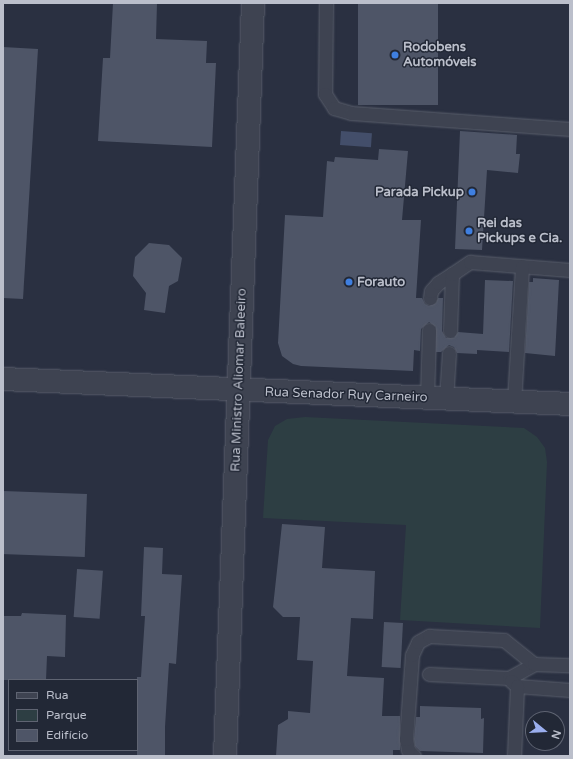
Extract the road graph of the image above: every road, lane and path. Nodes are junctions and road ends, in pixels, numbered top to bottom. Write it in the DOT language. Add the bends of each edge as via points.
graph roads {
  1 [pos="254,3"];
  2 [pos="326,3"];
  3 [pos="570,129"];
  4 [pos="522,266"];
  5 [pos="570,270"];
  6 [pos="452,274"];
  7 [pos="430,298"];
  8 [pos="428,330"];
  9 [pos="450,331"];
  10 [pos="449,353"];
  11 [pos="3,379"];
  12 [pos="239,390"];
  13 [pos="437,398"];
  14 [pos="514,402"];
  15 [pos="570,404"];
  16 [pos="534,664"];
  17 [pos="570,665"];
  18 [pos="429,674"];
  19 [pos="513,682"];
  20 [pos="570,690"];
  21 [pos="225,756"];
  22 [pos="414,756"];
  23 [pos="514,756"];
  1 -- 12 [label="street, Rua Ministro Aliomar Baleeiro"];
  2 -- 3 [label="lane" via="325,94 334,108 351,113"];
  4 -- 5 [label="lane"];
  4 -- 6 [label="lane" via="470,262"];
  4 -- 14 [label="lane"];
  6 -- 7 [label="lane" via="431,291"];
  6 -- 9 [label="lane"];
  8 -- 13 [label="lane"];
  10 -- 13 [label="lane"];
  11 -- 12 [label="street, Rua Senador Ruy Carneiro"];
  12 -- 13 [label="street, Rua Senador Ruy Carneiro"];
  12 -- 21 [label="street, Rua Ministro Aliomar Baleeiro"];
  13 -- 14 [label="street, Rua Senador Ruy Carneiro"];
  14 -- 15 [label="street, Rua Senador Ruy Carneiro"];
  16 -- 17 [label="lane"];
  16 -- 19 [label="lane"];
  16 -- 22 [label="lane" via="504,640 440,635 429,636 418,642 412,655 406,739 408,750"];
  18 -- 19 [label="lane"];
  19 -- 20 [label="lane"];
  19 -- 23 [label="lane"];
}
